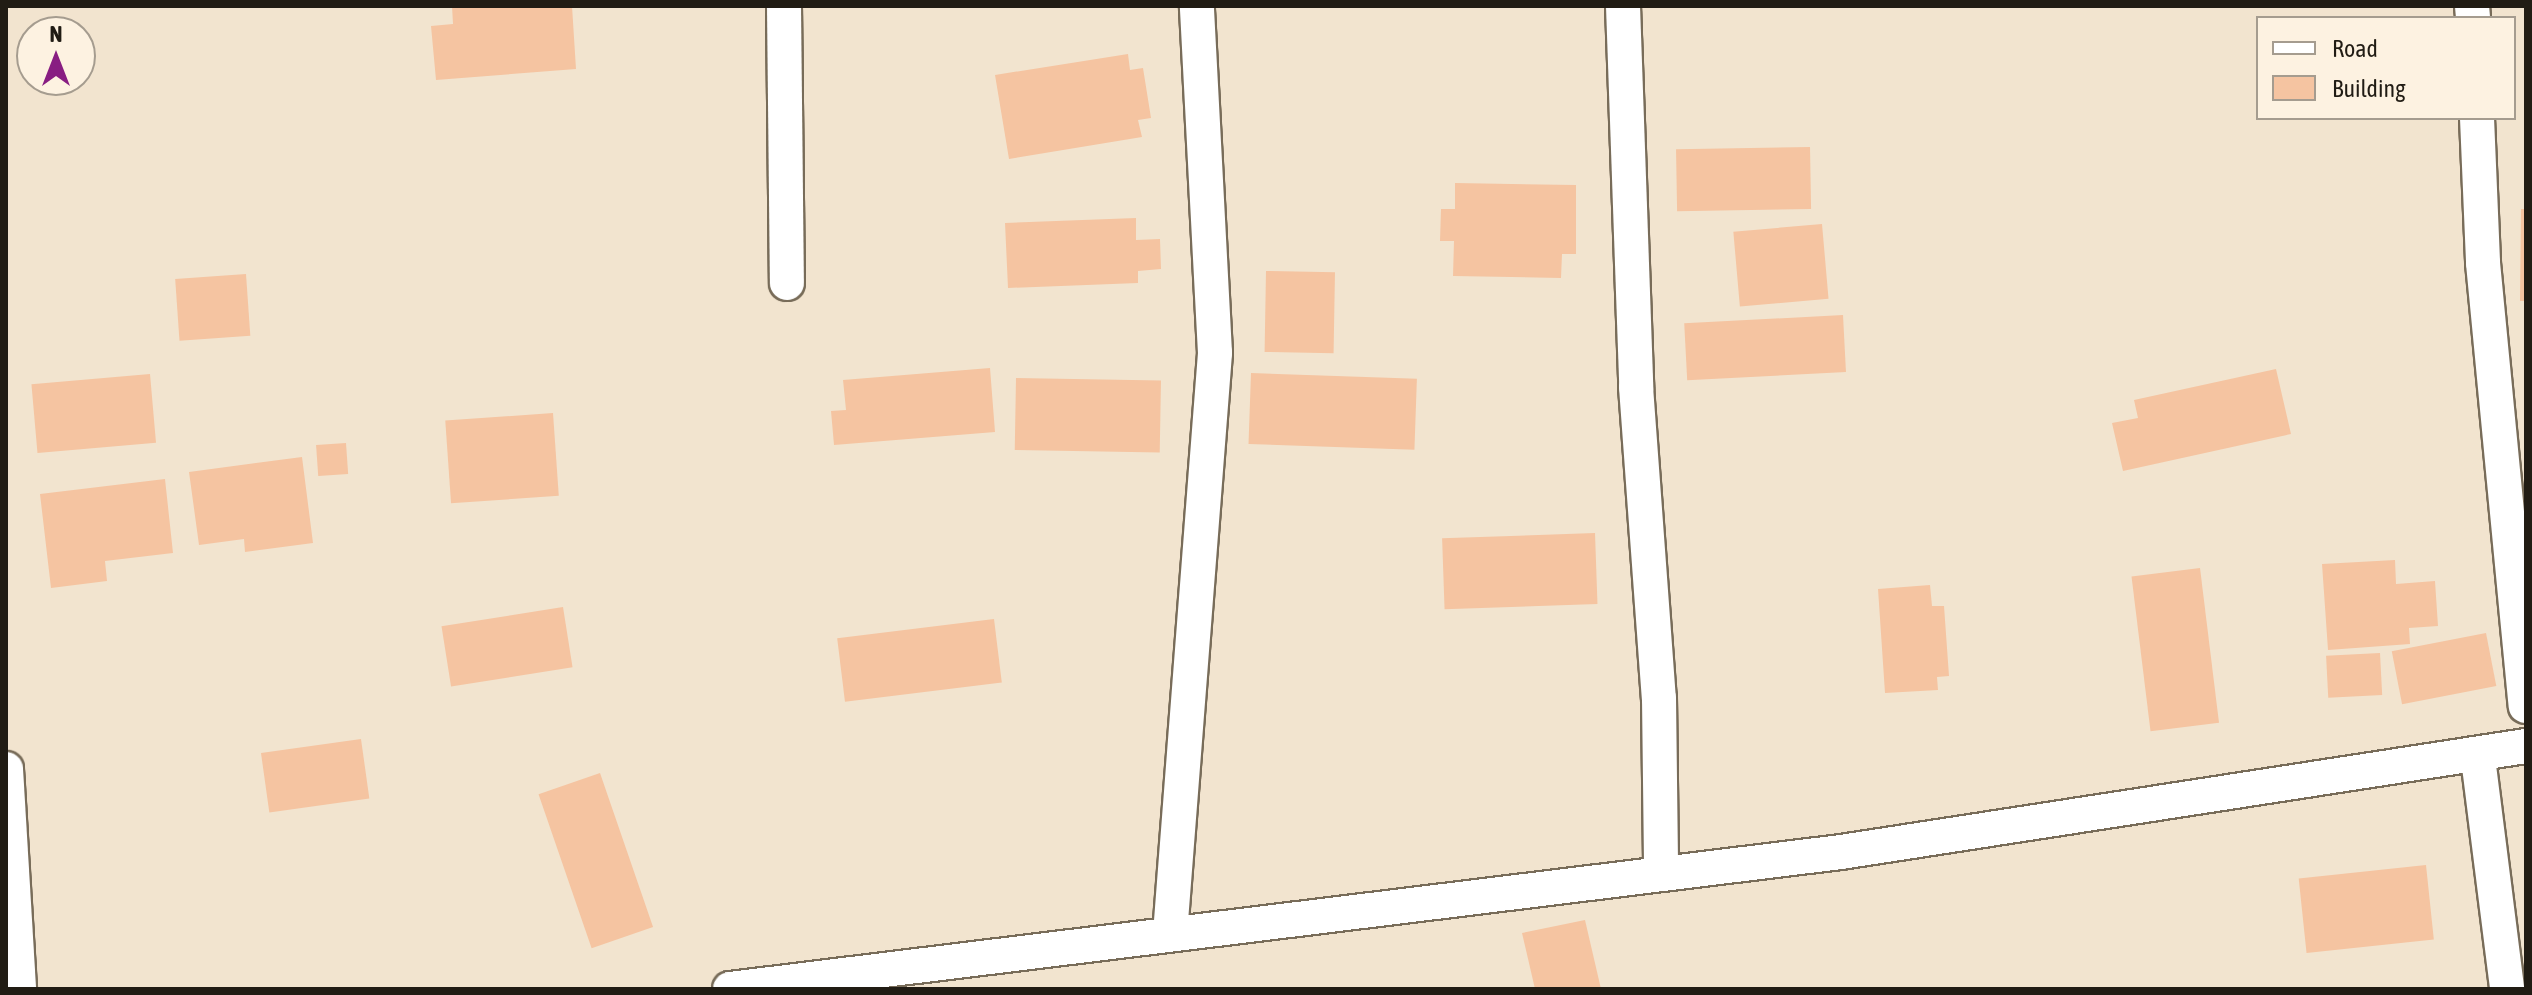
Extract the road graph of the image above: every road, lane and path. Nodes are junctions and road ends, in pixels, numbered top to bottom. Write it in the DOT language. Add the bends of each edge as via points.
graph roads {
  1 [pos="784,6"];
  2 [pos="1197,6"];
  3 [pos="1623,6"];
  4 [pos="2477,120"];
  5 [pos="787,283"];
  6 [pos="2526,706"];
  7 [pos="2526,746"];
  8 [pos="2478,758"];
  9 [pos="6,769"];
  10 [pos="1661,873"];
  11 [pos="1170,934"];
  12 [pos="952,975"];
  13 [pos="19,989"];
  14 [pos="730,989"];
  15 [pos="2507,989"];
  1 -- 5 [label="street"];
  2 -- 11 [label="street" via="1215,353"];
  3 -- 10 [label="street" via="1636,387 1659,698"];
  4 -- 6 [label="street" via="2483,263"];
  7 -- 8 [label="street"];
  8 -- 10 [label="street"];
  8 -- 15 [label="street"];
  9 -- 13 [label="street"];
  10 -- 11 [label="street"];
  11 -- 12 [label="street"];
  12 -- 14 [label="street"];
}
